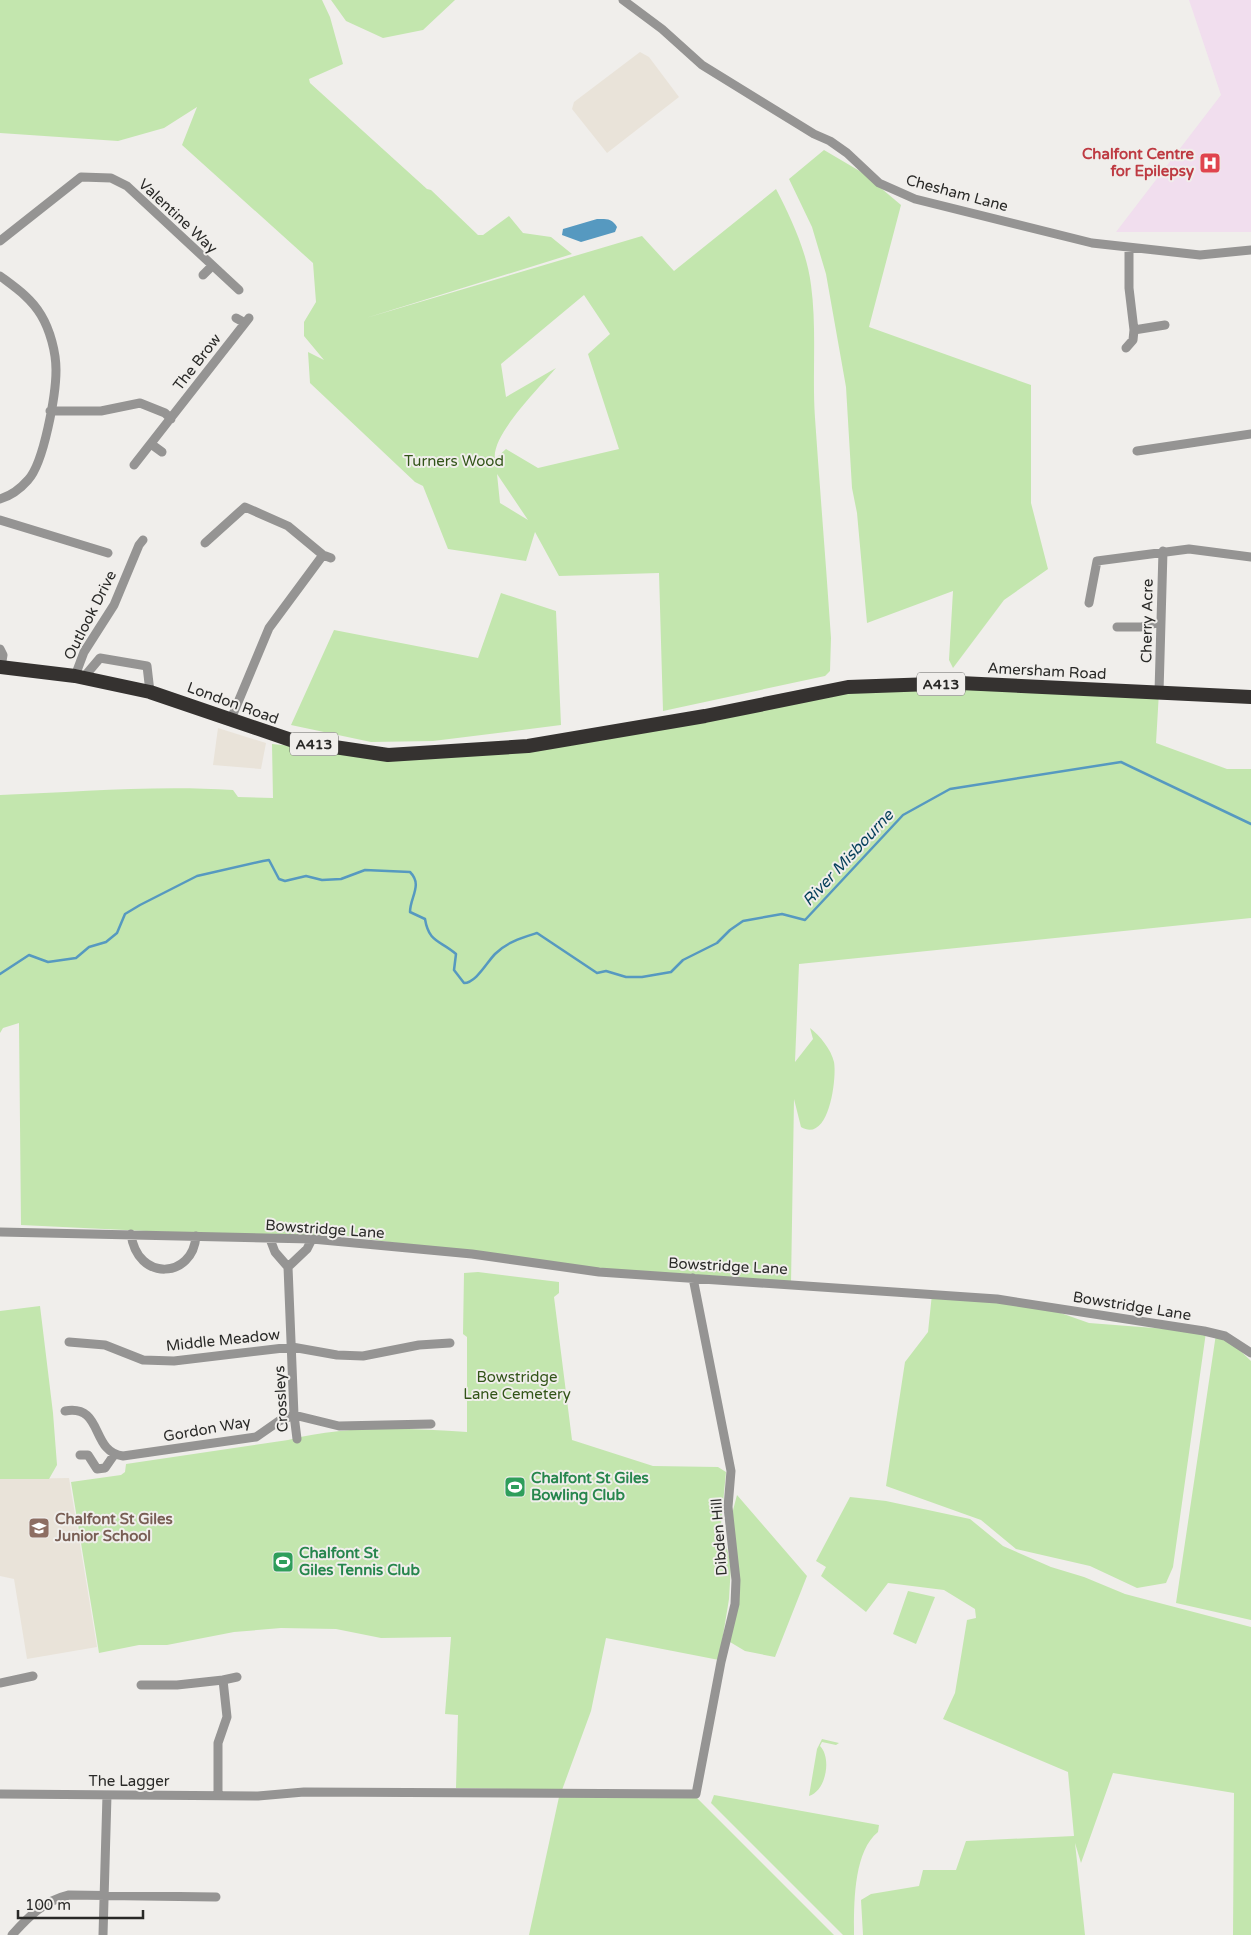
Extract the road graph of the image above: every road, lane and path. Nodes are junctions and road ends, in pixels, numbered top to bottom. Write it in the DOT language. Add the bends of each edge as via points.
graph roads {
  1 [pos="623,0"];
  2 [pos="0,241"];
  3 [pos="1129,248"];
  4 [pos="1251,250"];
  5 [pos="212,266"];
  6 [pos="203,275"];
  7 [pos="0,276"];
  8 [pos="239,290"];
  9 [pos="236,318"];
  10 [pos="1165,325"];
  11 [pos="1134,330"];
  12 [pos="1126,348"];
  13 [pos="50,411"];
  14 [pos="171,419"];
  15 [pos="1251,434"];
  16 [pos="151,444"];
  17 [pos="162,452"];
  18 [pos="1138,452"];
  19 [pos="134,465"];
  20 [pos="0,499"];
  21 [pos="0,520"];
  22 [pos="143,540"];
  23 [pos="205,543"];
  24 [pos="1163,551"];
  25 [pos="108,553"];
  26 [pos="1251,557"];
  27 [pos="1089,602"];
  28 [pos="1161,622"];
  29 [pos="1118,628"];
  30 [pos="0,649"];
  31 [pos="0,667"];
  32 [pos="80,677"];
  33 [pos="150,692"];
  34 [pos="1160,692"];
  35 [pos="1251,698"];
  36 [pos="231,719"];
  37 [pos="636,729"];
  38 [pos="0,1232"];
  39 [pos="131,1234"];
  40 [pos="196,1236"];
  41 [pos="270,1239"];
  42 [pos="312,1239"];
  43 [pos="288,1267"];
  44 [pos="693,1278"];
  45 [pos="69,1342"];
  46 [pos="450,1343"];
  47 [pos="292,1347"];
  48 [pos="1251,1353"];
  49 [pos="65,1412"];
  50 [pos="294,1416"];
  51 [pos="431,1424"];
  52 [pos="297,1439"];
  53 [pos="80,1455"];
  54 [pos="114,1455"];
  55 [pos="33,1676"];
  56 [pos="237,1677"];
  57 [pos="223,1680"];
  58 [pos="0,1683"];
  59 [pos="141,1685"];
  60 [pos="0,1794"];
  61 [pos="696,1794"];
  62 [pos="107,1795"];
  63 [pos="218,1795"];
  64 [pos="105,1895"];
  65 [pos="216,1896"];
  66 [pos="12,1935"];
  67 [pos="103,1935"];
  1 -- 3 [label="street, Chesham Lane" via="702,65 830,141 879,183 915,200 1092,243"];
  2 -- 5 [label="street, Valentine Way" via="81,177 111,178 127,186"];
  3 -- 4 [label="street, Chesham Lane" via="1200,255"];
  3 -- 11 [label="street"];
  5 -- 6 [label="street, Valentine Way"];
  5 -- 8 [label="street, Valentine Way"];
  7 -- 13 [label="street" via="28,297 42,316 53,346 56,370"];
  9 -- 14 [label="street, The Brow" via="247,320"];
  10 -- 11 [label="street"];
  11 -- 12 [label="street" via="1133,340"];
  13 -- 14 [label="street" via="101,412 140,403 165,413"];
  13 -- 20 [label="street" via="41,456 30,479"];
  14 -- 16 [label="street, The Brow"];
  15 -- 18 [label="street"];
  16 -- 17 [label="street"];
  16 -- 19 [label="street, The Brow"];
  21 -- 25 [label="street"];
  22 -- 32 [label="street, Outlook Drive" via="114,605 84,652"];
  23 -- 36 [label="street" via="245,506 288,526 327,557 269,628"];
  24 -- 26 [label="street" via="1189,548"];
  24 -- 27 [label="street" via="1097,561"];
  24 -- 28 [label="street, Cherry Acre"];
  28 -- 29 [label="street"];
  28 -- 34 [label="street, Cherry Acre"];
  30 -- 31 [label="street" via="3,655"];
  31 -- 32 [label="highway, London Road / A413"];
  32 -- 33 [label="highway, London Road / A413"];
  32 -- 33 [label="street" via="100,658 147,666"];
  33 -- 36 [label="highway, London Road / A413"];
  34 -- 35 [label="highway, Amersham Road / A413"];
  34 -- 37 [label="highway, Amersham Road / A413" via="960,683 848,687"];
  36 -- 37 [label="highway, London Road / A413" via="294,741 388,755 528,746"];
  38 -- 39 [label="street, Bowstridge Lane"];
  39 -- 40 [label="street, Bowstridge Lane"];
  39 -- 40 [label="street" via="132,1247 144,1262 154,1269 166,1270 185,1261 195,1249"];
  40 -- 41 [label="street, Bowstridge Lane"];
  41 -- 42 [label="street, Bowstridge Lane"];
  41 -- 43 [label="street" via="275,1252"];
  42 -- 43 [label="street" via="307,1249"];
  42 -- 44 [label="street, Bowstridge Lane" via="472,1254 598,1272"];
  43 -- 47 [label="street, Crossleys"];
  44 -- 48 [label="street, Bowstridge Lane" via="997,1299 1211,1332 1225,1336"];
  44 -- 61 [label="street, Dibden Hill" via="731,1471 728,1507 736,1580 735,1604"];
  45 -- 47 [label="street, Middle Meadow" via="104,1345 143,1360 174,1361"];
  46 -- 47 [label="street, Middle Meadow" via="419,1345 363,1356"];
  47 -- 50 [label="street, Crossleys"];
  49 -- 54 [label="street" via="72,1410 88,1417 104,1448"];
  50 -- 51 [label="street" via="339,1426"];
  50 -- 52 [label="street, Crossleys"];
  50 -- 54 [label="street, Gordon Way" via="279,1421 256,1436"];
  53 -- 54 [label="street" via="88,1455 96,1469 105,1468"];
  55 -- 58 [label="street"];
  56 -- 57 [label="street"];
  57 -- 59 [label="street"];
  57 -- 63 [label="street" via="227,1717 218,1742"];
  60 -- 62 [label="street, The Lagger"];
  61 -- 63 [label="street, The Lagger" via="304,1792"];
  62 -- 63 [label="street, The Lagger"];
  62 -- 64 [label="street"];
  64 -- 65 [label="street"];
  64 -- 66 [label="street" via="69,1895 53,1899 33,1912"];
  64 -- 67 [label="street"];
}
